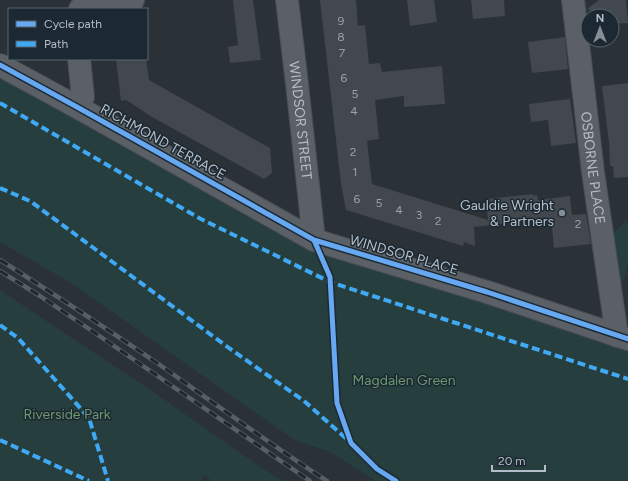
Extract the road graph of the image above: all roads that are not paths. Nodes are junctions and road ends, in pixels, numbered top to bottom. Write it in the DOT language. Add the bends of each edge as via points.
graph roads {
  1 [pos="133,0"];
  2 [pos="287,0"];
  3 [pos="573,0"];
  4 [pos="86,8"];
  5 [pos="79,60"];
  6 [pos="0,65"];
  7 [pos="77,107"];
  8 [pos="314,240"];
  9 [pos="622,337"];
  1 -- 4 [label="street"];
  2 -- 8 [label="street, WINDSOR STREET"];
  3 -- 9 [label="street, OSBORNE PLACE" via="593,172"];
  5 -- 7 [label="street" via="83,97"];
  6 -- 7 [label="street, RICHMOND TERRACE"];
  7 -- 8 [label="street, RICHMOND TERRACE"];
  8 -- 9 [label="street, WINDSOR PLACE" via="487,292"];
}
